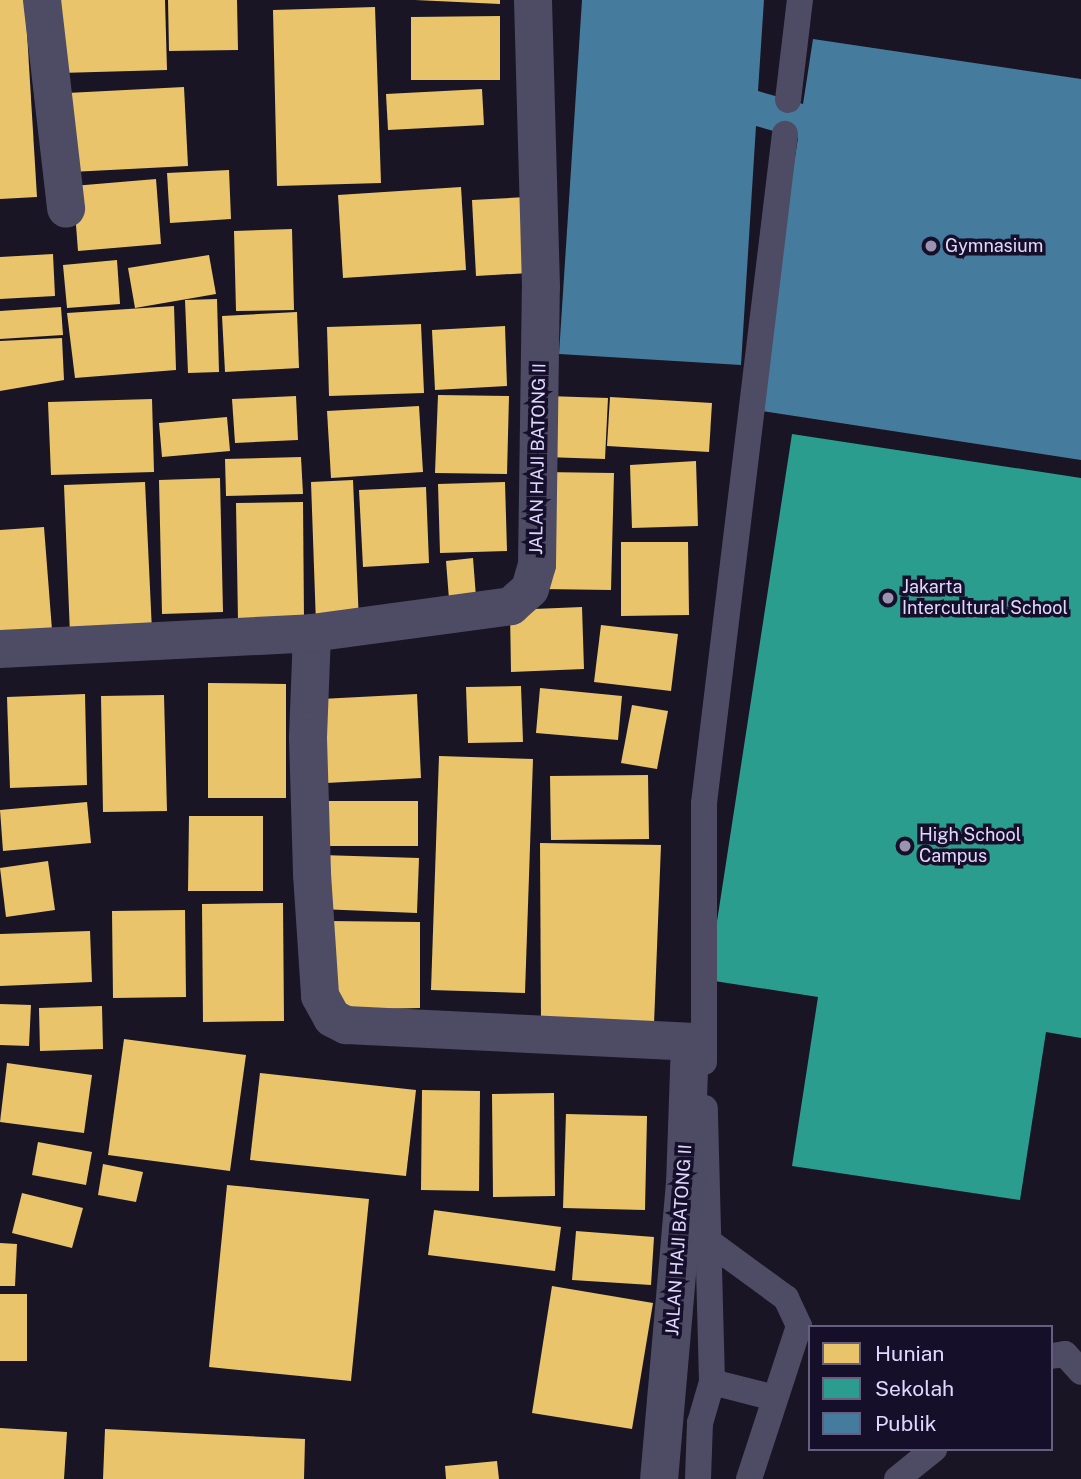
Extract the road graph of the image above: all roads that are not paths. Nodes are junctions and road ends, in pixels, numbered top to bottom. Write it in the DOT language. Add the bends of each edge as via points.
graph roads {
  1 [pos="43,0"];
  2 [pos="533,0"];
  3 [pos="800,0"];
  4 [pos="788,100"];
  5 [pos="785,134"];
  6 [pos="66,209"];
  7 [pos="312,633"];
  8 [pos="0,649"];
  9 [pos="708,1241"];
  10 [pos="1053,1356"];
  11 [pos="1081,1372"];
  12 [pos="712,1381"];
  13 [pos="775,1398"];
  14 [pos="932,1451"];
  15 [pos="659,1479"];
  16 [pos="698,1479"];
  17 [pos="749,1479"];
  18 [pos="897,1479"];
  1 -- 6 [label="street"];
  2 -- 7 [label="street, JALAN HAJI BATONG II" via="541,287 537,565 530,589 511,606"];
  3 -- 4 [label="lane"];
  5 -- 9 [label="lane" via="705,803 702,958"];
  7 -- 8 [label="street, JALAN HAJI BATONG II"];
  7 -- 15 [label="street, JALAN HAJI BATONG II" via="308,738 312,874 320,996 332,1018 346,1025 691,1042 685,1183"];
  9 -- 12 [label="lane"];
  9 -- 13 [label="lane" via="795,1310 799,1326"];
  10 -- 11 [label="lane" via="1065,1354"];
  12 -- 13 [label="lane"];
  12 -- 16 [label="lane" via="700,1423"];
  13 -- 17 [label="lane"];
  14 -- 18 [label="lane"];
}
